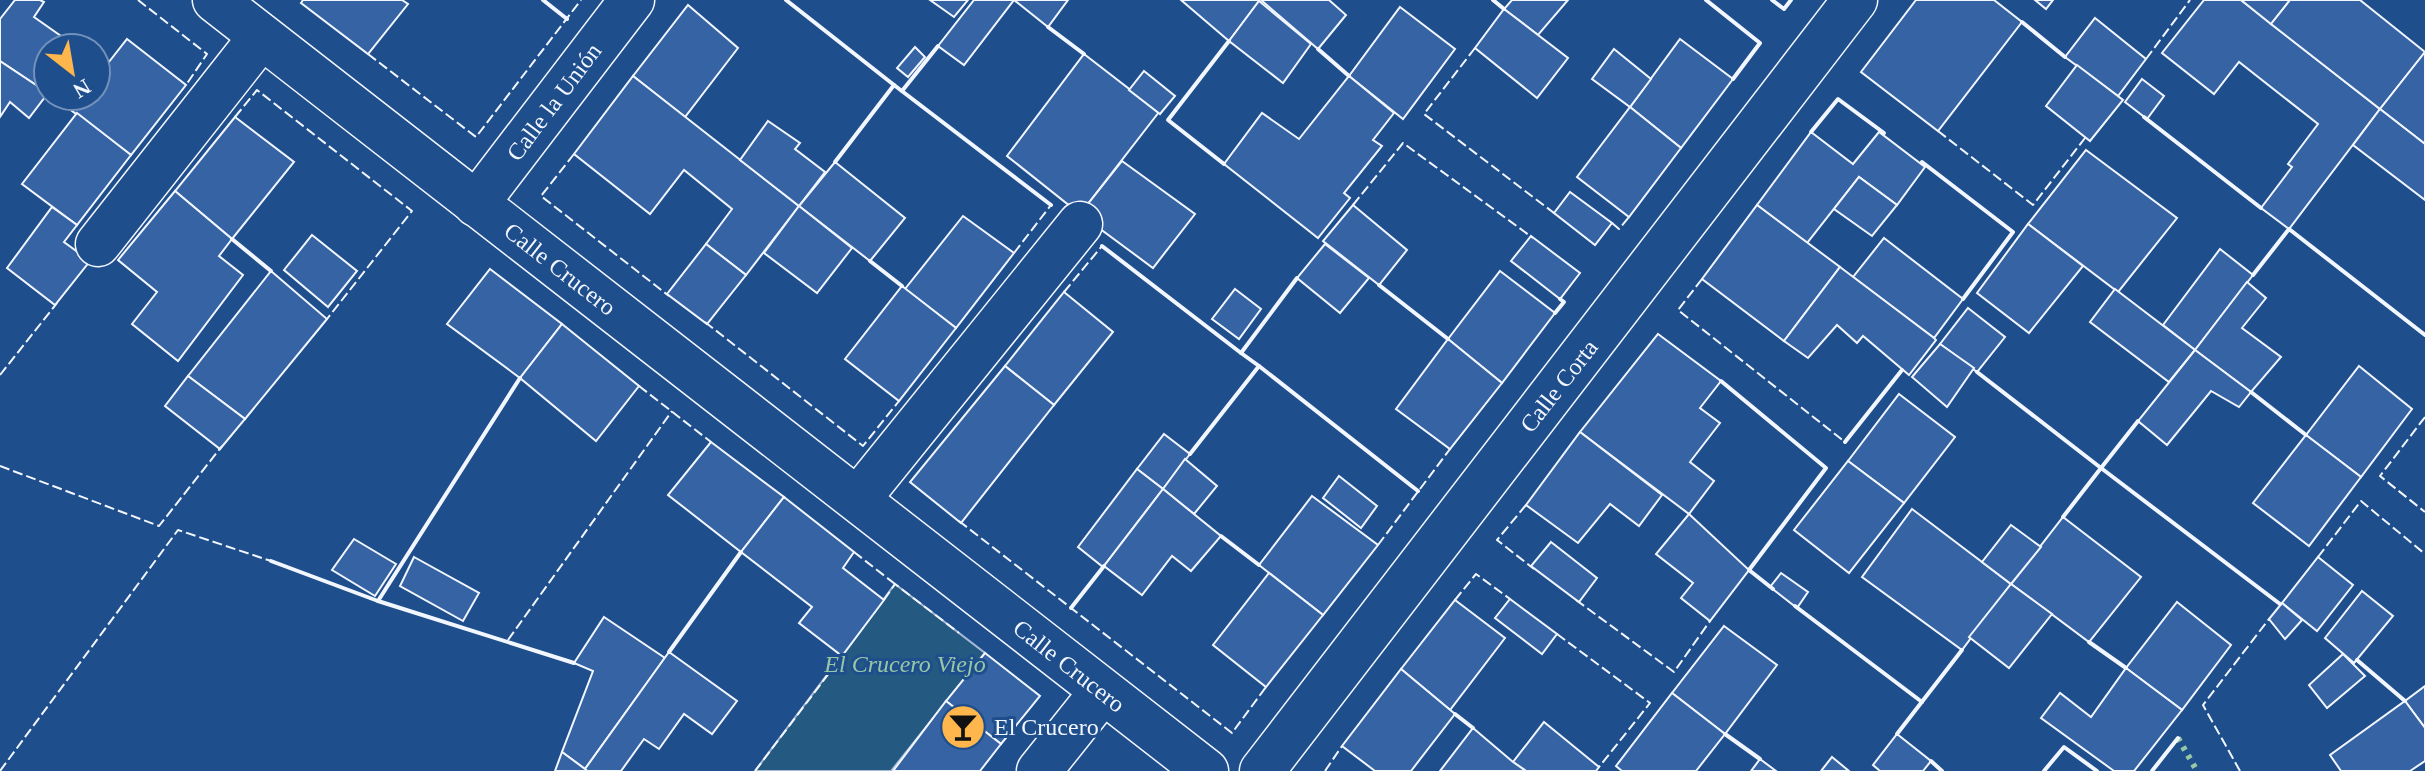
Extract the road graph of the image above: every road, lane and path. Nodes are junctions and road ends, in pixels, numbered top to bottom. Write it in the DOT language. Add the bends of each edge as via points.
graph roads {
  1 [pos="215,0"];
  2 [pos="632,0"];
  3 [pos="1855,0"];
  4 [pos="261,37"];
  5 [pos="476,204"];
  6 [pos="1080,224"];
  7 [pos="98,244"];
  8 [pos="858,499"];
  9 [pos="1102,692"];
  10 [pos="1039,771"];
  11 [pos="1206,771"];
  12 [pos="1262,771"];
  1 -- 4 [label="street, Calle Crucero"];
  2 -- 5 [label="street, Calle la Unión"];
  3 -- 12 [label="street, Calle Corta"];
  4 -- 5 [label="street, Calle Crucero"];
  4 -- 7 [label="street"];
  5 -- 8 [label="street, Calle Crucero"];
  6 -- 8 [label="street"];
  8 -- 9 [label="street, Calle Crucero"];
  9 -- 10 [label="street"];
  9 -- 11 [label="street, Calle Crucero"];
}
